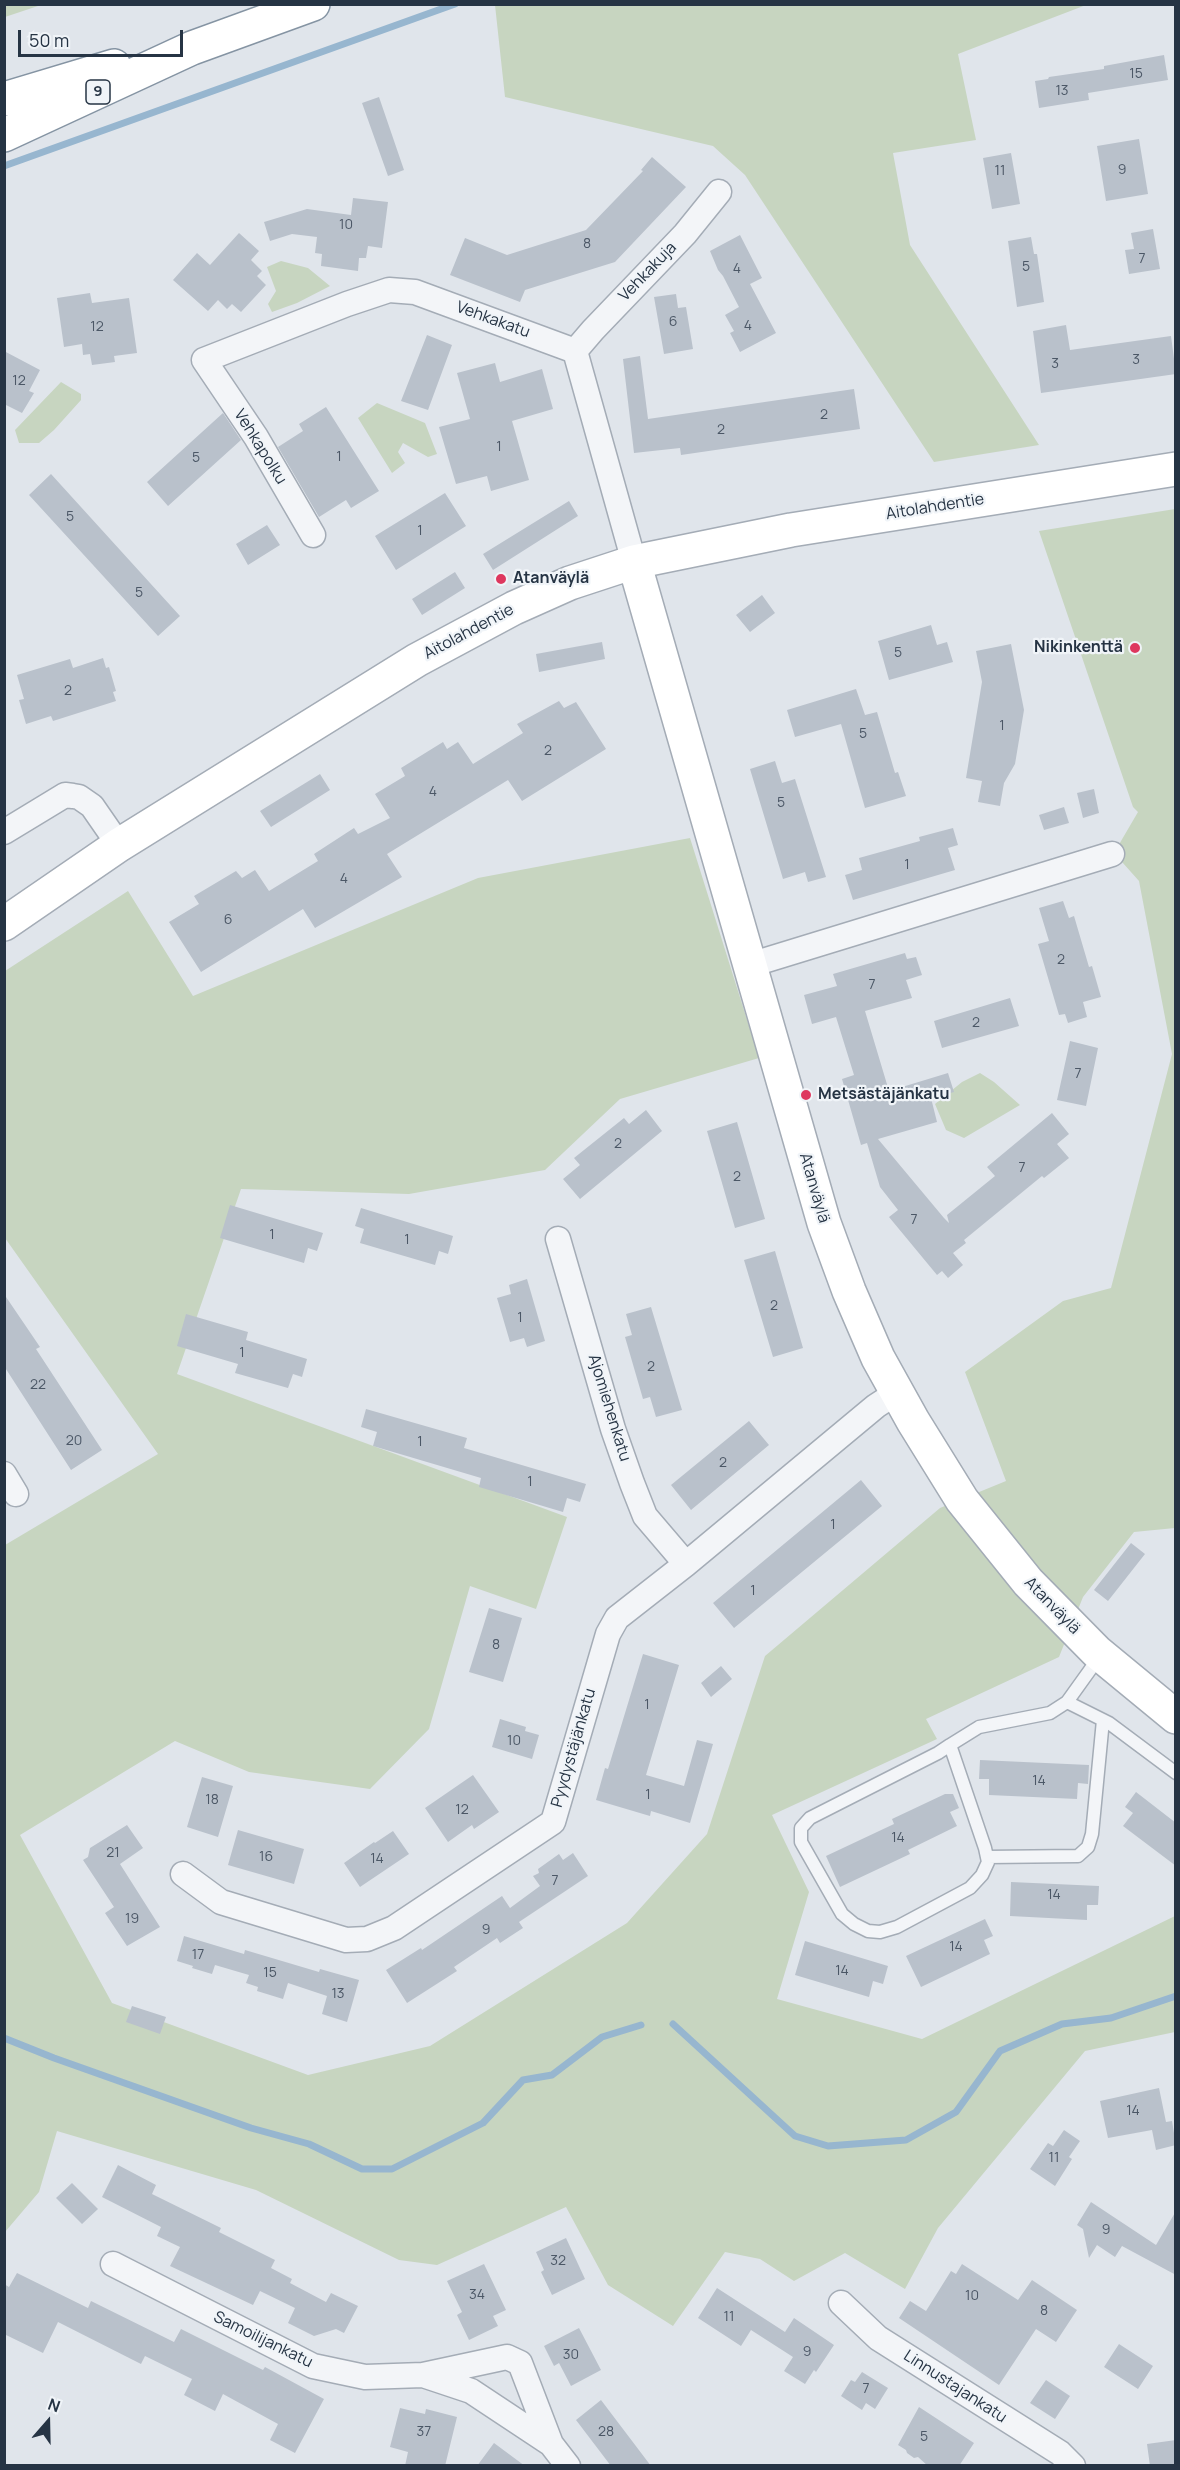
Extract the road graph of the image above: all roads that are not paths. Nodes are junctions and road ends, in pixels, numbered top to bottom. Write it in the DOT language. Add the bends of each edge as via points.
graph roads {
  1 [pos="313,4"];
  2 [pos="192,48"];
  3 [pos="4,99"];
  4 [pos="4,135"];
  5 [pos="719,192"];
  6 [pos="575,351"];
  7 [pos="204,360"];
  8 [pos="1176,469"];
  9 [pos="313,535"];
  10 [pos="634,562"];
  11 [pos="4,832"];
  12 [pos="119,845"];
  13 [pos="1112,854"];
  14 [pos="4,924"];
  15 [pos="750,965"];
  16 [pos="558,1239"];
  17 [pos="896,1393"];
  18 [pos="686,1564"];
  19 [pos="1101,1655"];
  20 [pos="1067,1702"];
  21 [pos="1176,1717"];
  22 [pos="1103,1720"];
  23 [pos="950,1745"];
  24 [pos="1176,1773"];
  25 [pos="987,1857"];
  26 [pos="183,1874"];
  27 [pos="113,2264"];
  28 [pos="841,2303"];
  29 [pos="423,2375"];
  30 [pos="551,2444"];
  31 [pos="568,2466"];
  32 [pos="1073,2466"];
  1 -- 2 [label="main road, 9"];
  2 -- 3 [label="main road, 9" via="110,67"];
  2 -- 4 [label="main road, 9"];
  5 -- 6 [label="street, Vehkakuja"];
  6 -- 7 [label="street, Vehkakatu" via="415,292 389,290"];
  6 -- 10 [label="street"];
  7 -- 9 [label="street, Vehkapolku" via="256,437"];
  8 -- 10 [label="main road, Aitolahdentie" via="791,530"];
  10 -- 12 [label="main road, Aitolahdentie" via="543,594 417,660"];
  10 -- 15 [label="main road, Atanväylä"];
  11 -- 12 [label="street" via="65,795 79,797 93,806"];
  12 -- 14 [label="main road, Aitolahdentie"];
  13 -- 15 [label="street"];
  15 -- 17 [label="main road, Atanväylä" via="824,1223 849,1291"];
  16 -- 18 [label="street, Ajomiehenkatu" via="636,1494 645,1516"];
  17 -- 18 [label="street, Pyydystäjänkatu"];
  17 -- 19 [label="main road, Atanväylä" via="975,1517 1028,1582"];
  18 -- 26 [label="street, Pyydystäjänkatu" via="630,1606 608,1634 553,1822 394,1928 368,1939 346,1940 221,1902"];
  19 -- 20 [label="lane"];
  19 -- 21 [label="main road, Atanväylä"];
  20 -- 22 [label="lane"];
  20 -- 23 [label="lane" via="1050,1713 979,1727"];
  22 -- 24 [label="lane"];
  22 -- 25 [label="lane" via="1088,1847 1078,1856"];
  23 -- 25 [label="lane"];
  23 -- 25 [label="lane" via="810,1818 801,1828 801,1842 842,1914 868,1931 880,1932 970,1888 982,1875"];
  27 -- 29 [label="street, Samoilijankatu" via="313,2366 365,2377"];
  28 -- 32 [label="street, Linnustajankatu" via="879,2338 1060,2453"];
  29 -- 30 [label="street, Samoilijankatu" via="471,2391"];
  29 -- 30 [label="street, Samoilijankatu" via="507,2357 520,2363"];
  30 -- 31 [label="street, Samoilijankatu"];
}
